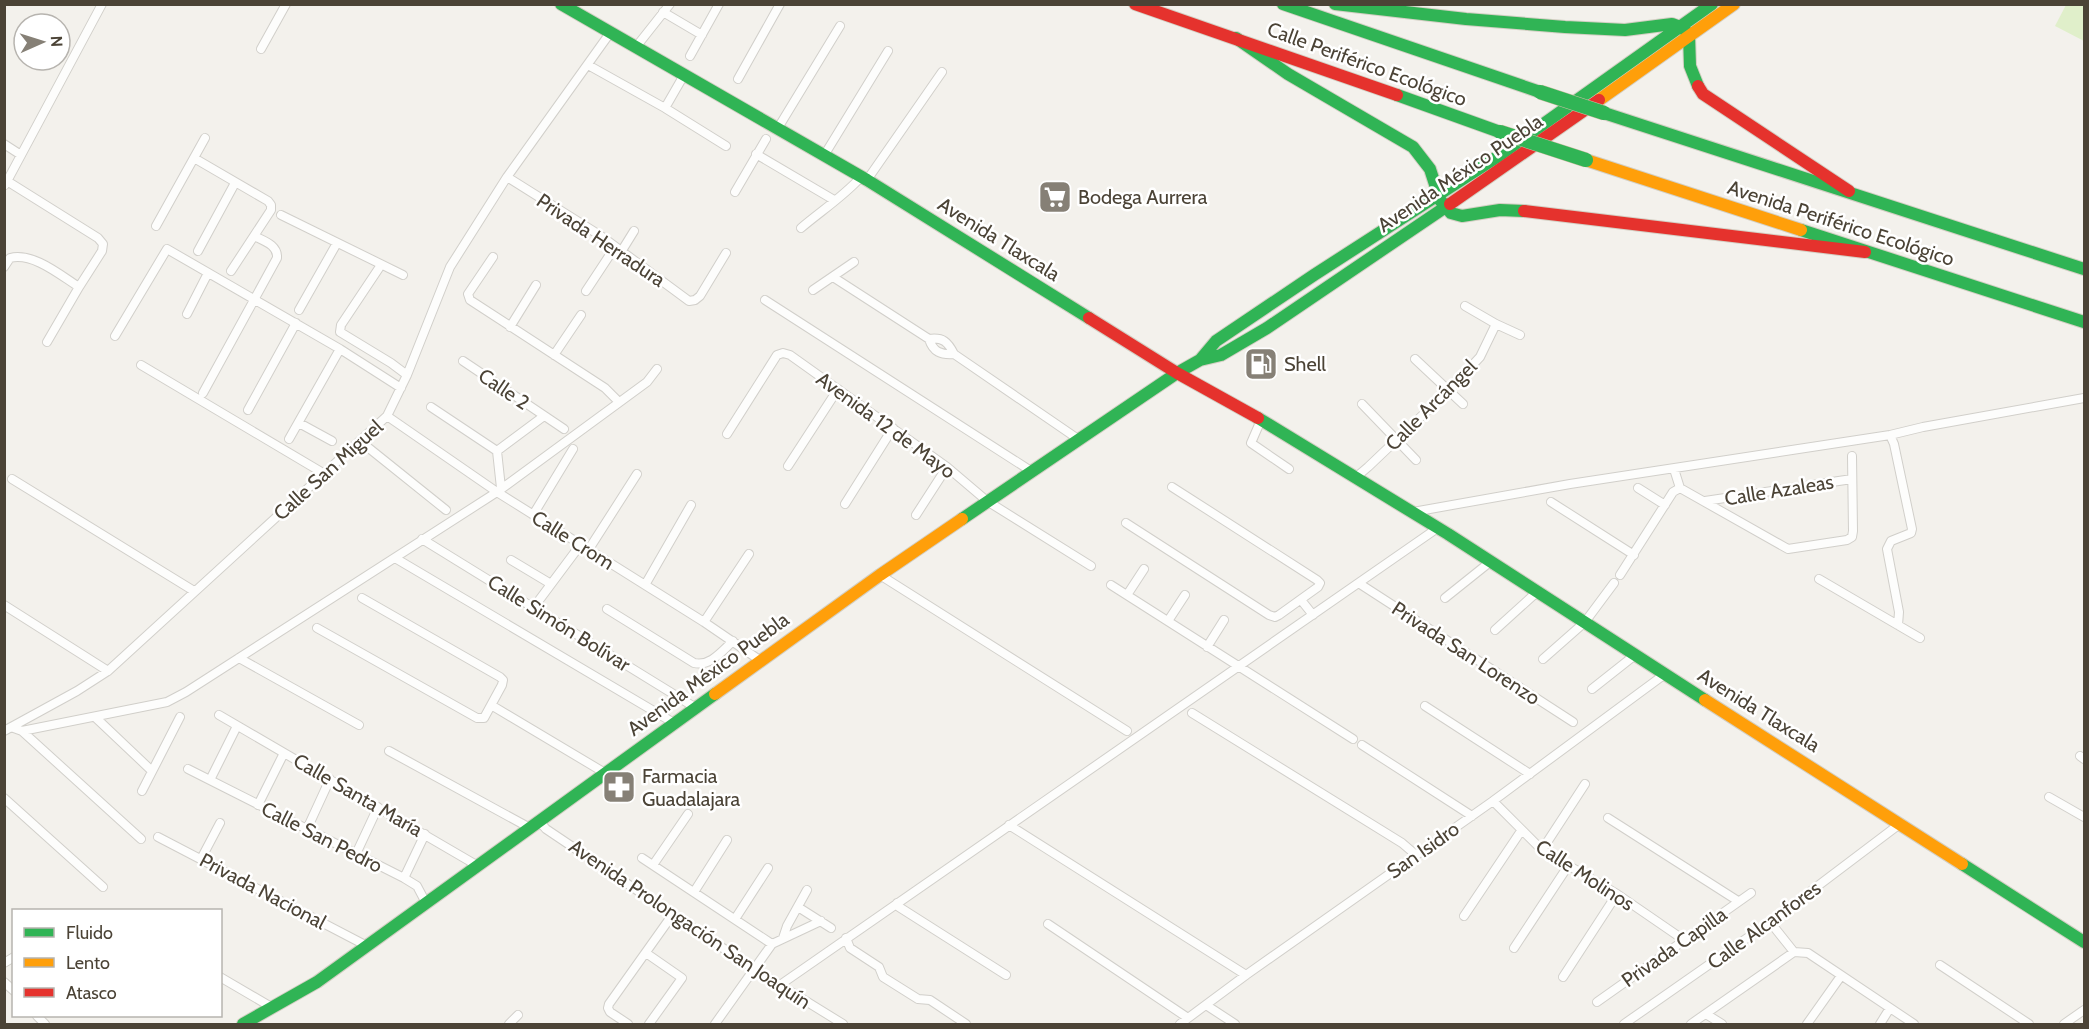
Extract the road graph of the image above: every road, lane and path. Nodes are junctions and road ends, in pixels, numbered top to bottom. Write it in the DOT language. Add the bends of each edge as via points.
graph roads {
  1 [pos="102,4"];
  2 [pos="286,4"];
  3 [pos="561,4"];
  4 [pos="670,4"];
  5 [pos="719,4"];
  6 [pos="780,4"];
  7 [pos="1135,4"];
  8 [pos="1283,4"];
  9 [pos="1335,4"];
  10 [pos="1712,4"];
  11 [pos="1734,4"];
  12 [pos="663,12"];
  13 [pos="840,26"];
  14 [pos="1686,31"];
  15 [pos="610,33"];
  16 [pos="702,35"];
  17 [pos="1236,38"];
  18 [pos="636,47"];
  19 [pos="261,49"];
  20 [pos="888,51"];
  21 [pos="690,56"];
  22 [pos="588,65"];
  23 [pos="942,72"];
  24 [pos="681,80"];
  25 [pos="738,80"];
  26 [pos="665,108"];
  27 [pos="1604,112"];
  28 [pos="778,128"];
  29 [pos="205,138"];
  30 [pos="766,139"];
  31 [pos="4,144"];
  32 [pos="726,146"];
  33 [pos="756,154"];
  34 [pos="825,154"];
  35 [pos="21,155"];
  36 [pos="194,158"];
  37 [pos="1586,160"];
  38 [pos="507,177"];
  39 [pos="864,178"];
  40 [pos="6,183"];
  41 [pos="236,183"];
  42 [pos="1850,191"];
  43 [pos="735,192"];
  44 [pos="834,200"];
  45 [pos="1441,201"];
  46 [pos="281,215"];
  47 [pos="156,226"];
  48 [pos="801,228"];
  49 [pos="634,231"];
  50 [pos="254,236"];
  51 [pos="337,243"];
  52 [pos="618,249"];
  53 [pos="198,251"];
  54 [pos="1865,252"];
  55 [pos="726,253"];
  56 [pos="493,257"];
  57 [pos="854,262"];
  58 [pos="381,265"];
  59 [pos="4,267"];
  60 [pos="2085,269"];
  61 [pos="231,271"];
  62 [pos="208,273"];
  63 [pos="403,275"];
  64 [pos="832,277"];
  65 [pos="536,285"];
  66 [pos="79,287"];
  67 [pos="813,290"];
  68 [pos="586,291"];
  69 [pos="254,300"];
  70 [pos="765,300"];
  71 [pos="1465,306"];
  72 [pos="299,310"];
  73 [pos="187,314"];
  74 [pos="581,315"];
  75 [pos="2085,322"];
  76 [pos="296,323"];
  77 [pos="1496,324"];
  78 [pos="510,327"];
  79 [pos="1520,335"];
  80 [pos="115,336"];
  81 [pos="929,339"];
  82 [pos="47,342"];
  83 [pos="340,349"];
  84 [pos="954,354"];
  85 [pos="554,355"];
  86 [pos="1415,359"];
  87 [pos="463,361"];
  88 [pos="141,365"];
  89 [pos="657,369"];
  90 [pos="1177,373"];
  91 [pos="406,375"];
  92 [pos="401,388"];
  93 [pos="838,389"];
  94 [pos="1449,390"];
  95 [pos="203,393"];
  96 [pos="2085,398"];
  97 [pos="618,402"];
  98 [pos="1362,404"];
  99 [pos="1462,404"];
  100 [pos="431,407"];
  101 [pos="248,410"];
  102 [pos="387,416"];
  103 [pos="544,416"];
  104 [pos="1260,420"];
  105 [pos="299,423"];
  106 [pos="893,428"];
  107 [pos="564,429"];
  108 [pos="727,434"];
  109 [pos="1890,435"];
  110 [pos="290,439"];
  111 [pos="1078,439"];
  112 [pos="332,441"];
  113 [pos="360,441"];
  114 [pos="1395,441"];
  115 [pos="573,449"];
  116 [pos="497,451"];
  117 [pos="1852,456"];
  118 [pos="1416,460"];
  119 [pos="788,466"];
  120 [pos="947,467"];
  121 [pos="1289,469"];
  122 [pos="1674,469"];
  123 [pos="1032,471"];
  124 [pos="323,473"];
  125 [pos="637,474"];
  126 [pos="1354,478"];
  127 [pos="12,479"];
  128 [pos="1852,479"];
  129 [pos="1172,487"];
  130 [pos="1638,488"];
  131 [pos="1680,488"];
  132 [pos="499,490"];
  133 [pos="987,501"];
  134 [pos="1705,501"];
  135 [pos="1551,502"];
  136 [pos="845,504"];
  137 [pos="691,505"];
  138 [pos="1665,505"];
  139 [pos="447,510"];
  140 [pos="1413,512"];
  141 [pos="533,515"];
  142 [pos="916,515"];
  143 [pos="1126,523"];
  144 [pos="1438,527"];
  145 [pos="422,539"];
  146 [pos="585,547"];
  147 [pos="749,554"];
  148 [pos="1635,555"];
  149 [pos="394,558"];
  150 [pos="512,560"];
  151 [pos="1490,562"];
  152 [pos="1091,566"];
  153 [pos="1144,570"];
  154 [pos="880,574"];
  155 [pos="1620,575"];
  156 [pos="1820,579"];
  157 [pos="1614,583"];
  158 [pos="551,584"];
  159 [pos="1360,584"];
  160 [pos="645,585"];
  161 [pos="1111,585"];
  162 [pos="194,591"];
  163 [pos="1537,592"];
  164 [pos="1127,595"];
  165 [pos="1185,595"];
  166 [pos="362,598"];
  167 [pos="1445,598"];
  168 [pos="1301,600"];
  169 [pos="4,605"];
  170 [pos="534,607"];
  171 [pos="607,609"];
  172 [pos="1313,615"];
  173 [pos="1224,620"];
  174 [pos="1168,621"];
  175 [pos="704,622"];
  176 [pos="1585,622"];
  177 [pos="1898,625"];
  178 [pos="317,628"];
  179 [pos="1495,630"];
  180 [pos="1920,638"];
  181 [pos="733,641"];
  182 [pos="1208,647"];
  183 [pos="1635,655"];
  184 [pos="239,658"];
  185 [pos="1542,659"];
  186 [pos="761,661"];
  187 [pos="1240,667"];
  188 [pos="108,671"];
  189 [pos="1665,674"];
  190 [pos="1592,689"];
  191 [pos="491,705"];
  192 [pos="1425,706"];
  193 [pos="696,708"];
  194 [pos="1192,713"];
  195 [pos="219,715"];
  196 [pos="96,717"];
  197 [pos="180,717"];
  198 [pos="1573,722"];
  199 [pos="674,723"];
  200 [pos="359,725"];
  201 [pos="237,726"];
  202 [pos="8,729"];
  203 [pos="22,731"];
  204 [pos="1126,731"];
  205 [pos="1353,740"];
  206 [pos="1362,745"];
  207 [pos="389,752"];
  208 [pos="284,753"];
  209 [pos="188,769"];
  210 [pos="152,771"];
  211 [pos="605,773"];
  212 [pos="1530,774"];
  213 [pos="330,779"];
  214 [pos="210,780"];
  215 [pos="1585,784"];
  216 [pos="142,791"];
  217 [pos="2049,797"];
  218 [pos="4,798"];
  219 [pos="1493,801"];
  220 [pos="258,805"];
  221 [pos="378,807"];
  222 [pos="688,814"];
  223 [pos="1472,816"];
  224 [pos="2085,817"];
  225 [pos="1608,818"];
  226 [pos="220,823"];
  227 [pos="1901,823"];
  228 [pos="534,824"];
  229 [pos="1010,825"];
  230 [pos="307,829"];
  231 [pos="1521,831"];
  232 [pos="425,834"];
  233 [pos="158,837"];
  234 [pos="141,839"];
  235 [pos="727,840"];
  236 [pos="1542,850"];
  237 [pos="356,854"];
  238 [pos="1416,855"];
  239 [pos="642,858"];
  240 [pos="201,859"];
  241 [pos="653,865"];
  242 [pos="478,866"];
  243 [pos="1568,866"];
  244 [pos="768,868"];
  245 [pos="404,878"];
  246 [pos="103,887"];
  247 [pos="807,890"];
  248 [pos="694,892"];
  249 [pos="1751,893"];
  250 [pos="1617,894"];
  251 [pos="1738,901"];
  252 [pos="426,903"];
  253 [pos="897,903"];
  254 [pos="798,907"];
  255 [pos="674,914"];
  256 [pos="1464,916"];
  257 [pos="735,919"];
  258 [pos="821,921"];
  259 [pos="1770,922"];
  260 [pos="1047,924"];
  261 [pos="831,928"];
  262 [pos="783,938"];
  263 [pos="846,938"];
  264 [pos="1684,940"];
  265 [pos="2085,942"];
  266 [pos="772,944"];
  267 [pos="367,946"];
  268 [pos="1514,948"];
  269 [pos="1794,952"];
  270 [pos="646,953"];
  271 [pos="1940,965"];
  272 [pos="754,969"];
  273 [pos="1006,975"];
  274 [pos="1246,975"];
  275 [pos="1841,976"];
  276 [pos="1563,977"];
  277 [pos="222,978"];
  278 [pos="780,985"];
  279 [pos="1597,1002"];
  280 [pos="1206,1005"];
  281 [pos="273,1008"];
  282 [pos="1890,1008"];
  283 [pos="2085,1010"];
  284 [pos="1706,1014"];
  285 [pos="518,1015"];
  286 [pos="1183,1023"];
  287 [pos="243,1024"];
  288 [pos="509,1024"];
  289 [pos="628,1024"];
  290 [pos="649,1024"];
  291 [pos="715,1024"];
  292 [pos="843,1024"];
  293 [pos="966,1024"];
  294 [pos="1235,1024"];
  295 [pos="1624,1024"];
  296 [pos="1691,1024"];
  297 [pos="1722,1024"];
  298 [pos="1807,1024"];
  299 [pos="1880,1024"];
  300 [pos="1914,1024"];
  301 [pos="2029,1024"];
  302 [pos="2064,1024"];
  1 -- 35 [label="street"];
  2 -- 19 [label="street"];
  3 -- 15 [label="main road, Avenida Tlaxcala"];
  4 -- 12 [label="street"];
  5 -- 16 [label="street"];
  6 -- 25 [label="street"];
  7 -- 17 [label="main road, Calle Periférico Ecológico"];
  8 -- 27 [label="main road, Calle Periférico Ecológico, bridge"];
  9 -- 14 [label="main road" via="1599,29 1669,24"];
  10 -- 14 [label="main road, Avenida México Puebla"];
  11 -- 14 [label="main road, Avenida México Puebla"];
  12 -- 16 [label="street"];
  12 -- 18 [label="street"];
  13 -- 28 [label="street"];
  14 -- 42 [label="main road" via="1692,74 1703,94"];
  14 -- 45 [label="main road, Avenida México Puebla" via="1497,157"];
  15 -- 18 [label="main road, Avenida Tlaxcala"];
  15 -- 22 [label="street, Calle San Miguel"];
  16 -- 21 [label="street"];
  17 -- 37 [label="main road, Calle Periférico Ecológico, bridge"];
  17 -- 45 [label="main road" via="1288,74 1413,147 1433,173"];
  18 -- 24 [label="main road, Avenida Tlaxcala"];
  20 -- 34 [label="street"];
  22 -- 26 [label="street"];
  22 -- 38 [label="street, Calle San Miguel"];
  23 -- 39 [label="street"];
  24 -- 26 [label="street"];
  24 -- 28 [label="main road, Avenida Tlaxcala"];
  26 -- 32 [label="street"];
  27 -- 42 [label="main road, Avenida Periférico Ecológico"];
  28 -- 34 [label="main road, Avenida Tlaxcala"];
  29 -- 36 [label="street"];
  30 -- 33 [label="street"];
  31 -- 35 [label="street"];
  33 -- 43 [label="street"];
  33 -- 44 [label="street"];
  34 -- 39 [label="main road, Avenida Tlaxcala"];
  35 -- 40 [label="street"];
  36 -- 41 [label="street"];
  36 -- 47 [label="street"];
  37 -- 54 [label="main road, Avenida Periférico Ecológico"];
  38 -- 52 [label="street, Privada Herradura"];
  38 -- 91 [label="street, Calle San Miguel" via="450,267"];
  39 -- 44 [label="street"];
  39 -- 90 [label="main road, Avenida Tlaxcala"];
  40 -- 66 [label="street" via="103,244"];
  41 -- 50 [label="street" via="271,205"];
  41 -- 53 [label="street"];
  42 -- 60 [label="main road, Avenida Periférico Ecológico"];
  44 -- 48 [label="street"];
  45 -- 54 [label="main road" via="1453,214 1525,210"];
  45 -- 90 [label="main road, Avenida México Puebla" via="1216,341 1200,360"];
  46 -- 51 [label="street"];
  49 -- 52 [label="street"];
  50 -- 61 [label="street"];
  50 -- 69 [label="street" via="277,252"];
  51 -- 58 [label="street"];
  51 -- 72 [label="street"];
  52 -- 55 [label="street, Privada Herradura" via="689,301 700,296"];
  52 -- 68 [label="street"];
  54 -- 75 [label="main road, Avenida Periférico Ecológico"];
  56 -- 78 [label="street" via="468,296"];
  57 -- 64 [label="street"];
  58 -- 63 [label="street"];
  58 -- 91 [label="street" via="340,332"];
  59 -- 66 [label="street" via="10,258 18,256 38,262"];
  62 -- 69 [label="street"];
  62 -- 73 [label="street"];
  62 -- 80 [label="street" via="167,249"];
  64 -- 67 [label="street"];
  64 -- 81 [label="street"];
  65 -- 78 [label="street"];
  66 -- 82 [label="street"];
  69 -- 76 [label="street"];
  69 -- 95 [label="street"];
  70 -- 123 [label="street"];
  71 -- 77 [label="street"];
  74 -- 85 [label="street"];
  76 -- 83 [label="street"];
  76 -- 101 [label="street"];
  77 -- 79 [label="street"];
  77 -- 94 [label="street, Calle Arcángel" via="1485,350"];
  78 -- 85 [label="street"];
  81 -- 84 [label="street" via="938,352"];
  81 -- 84 [label="street" via="943,339"];
  83 -- 92 [label="street"];
  83 -- 105 [label="street"];
  84 -- 111 [label="street"];
  85 -- 97 [label="street" via="605,388"];
  86 -- 94 [label="street"];
  87 -- 103 [label="street, Calle 2"];
  88 -- 124 [label="street"];
  89 -- 97 [label="street" via="647,382"];
  90 -- 104 [label="main road, Avenida Tlaxcala"];
  90 -- 111 [label="main road, Avenida México Puebla"];
  91 -- 92 [label="street, Calle San Miguel"];
  92 -- 102 [label="street, Calle San Miguel"];
  93 -- 106 [label="street, Avenida 12 de Mayo"];
  93 -- 108 [label="street, Avenida 12 de Mayo" via="783,352 777,355"];
  93 -- 119 [label="street"];
  94 -- 99 [label="street"];
  94 -- 114 [label="street, Calle Arcángel"];
  96 -- 109 [label="street"];
  97 -- 132 [label="street"];
  98 -- 114 [label="street"];
  100 -- 116 [label="street"];
  102 -- 113 [label="street, Calle San Miguel"];
  102 -- 132 [label="street, Calle Crom"];
  103 -- 107 [label="street, Calle 2"];
  103 -- 116 [label="street, Calle 2"];
  104 -- 121 [label="street" via="1251,443"];
  104 -- 126 [label="main road, Avenida Tlaxcala"];
  105 -- 110 [label="street"];
  105 -- 112 [label="street"];
  106 -- 120 [label="street, Avenida 12 de Mayo"];
  106 -- 136 [label="street"];
  109 -- 122 [label="street"];
  109 -- 177 [label="street" via="1912,529 1891,541 1887,549"];
  111 -- 123 [label="main road, Avenida México Puebla"];
  113 -- 124 [label="street, Calle San Miguel"];
  113 -- 139 [label="street"];
  114 -- 118 [label="street"];
  114 -- 126 [label="street, Calle Arcángel"];
  115 -- 141 [label="street"];
  116 -- 132 [label="street"];
  117 -- 128 [label="street"];
  120 -- 133 [label="street, Avenida 12 de Mayo"];
  120 -- 142 [label="street"];
  122 -- 131 [label="street"];
  122 -- 140 [label="street"];
  123 -- 133 [label="main road, Avenida México Puebla"];
  124 -- 162 [label="street, Calle San Miguel"];
  125 -- 146 [label="street"];
  126 -- 140 [label="main road, Avenida Tlaxcala"];
  127 -- 162 [label="street"];
  128 -- 134 [label="street, Calle Azaleas"];
  128 -- 134 [label="street" via="1852,537 1788,549"];
  129 -- 168 [label="street" via="1317,580 1318,588"];
  130 -- 138 [label="street"];
  131 -- 134 [label="street"];
  131 -- 138 [label="street"];
  132 -- 141 [label="street, Calle Crom"];
  132 -- 145 [label="street"];
  133 -- 152 [label="street, Avenida 12 de Mayo"];
  133 -- 154 [label="main road, Avenida México Puebla"];
  135 -- 148 [label="street"];
  137 -- 160 [label="street"];
  138 -- 148 [label="street"];
  140 -- 144 [label="main road, Avenida Tlaxcala"];
  141 -- 146 [label="street, Calle Crom"];
  143 -- 168 [label="street" via="1269,615 1275,617"];
  144 -- 151 [label="main road, Avenida Tlaxcala"];
  144 -- 159 [label="street"];
  145 -- 149 [label="street"];
  145 -- 170 [label="street, Calle Simón Bolívar"];
  146 -- 158 [label="street"];
  146 -- 160 [label="street, Calle Crom"];
  147 -- 175 [label="street"];
  148 -- 155 [label="street"];
  149 -- 184 [label="street"];
  149 -- 199 [label="street"];
  150 -- 158 [label="street"];
  151 -- 163 [label="main road, Avenida Tlaxcala"];
  151 -- 167 [label="street"];
  153 -- 164 [label="street"];
  154 -- 186 [label="main road, Avenida México Puebla"];
  154 -- 204 [label="street"];
  156 -- 177 [label="street"];
  157 -- 176 [label="street"];
  158 -- 170 [label="street"];
  159 -- 172 [label="street"];
  159 -- 198 [label="street, Privada San Lorenzo"];
  160 -- 175 [label="street, Calle Crom"];
  161 -- 164 [label="street"];
  162 -- 188 [label="street, Calle San Miguel"];
  163 -- 176 [label="main road, Avenida Tlaxcala"];
  163 -- 179 [label="street"];
  164 -- 174 [label="street"];
  165 -- 174 [label="street"];
  166 -- 191 [label="street" via="500,677 502,684"];
  168 -- 172 [label="street"];
  169 -- 188 [label="street"];
  170 -- 193 [label="street, Calle Simón Bolívar"];
  171 -- 181 [label="street" via="694,663 709,662"];
  172 -- 187 [label="street"];
  173 -- 182 [label="street"];
  174 -- 182 [label="street"];
  175 -- 181 [label="street, Calle Crom"];
  176 -- 183 [label="main road, Avenida Tlaxcala"];
  176 -- 185 [label="street"];
  177 -- 180 [label="street"];
  178 -- 191 [label="street" via="477,718 484,718"];
  181 -- 186 [label="street, Calle Crom"];
  182 -- 187 [label="street"];
  183 -- 189 [label="main road, Avenida Tlaxcala"];
  183 -- 190 [label="street"];
  184 -- 196 [label="street" via="168,702"];
  184 -- 200 [label="street"];
  186 -- 193 [label="main road, Avenida México Puebla"];
  187 -- 205 [label="street"];
  187 -- 229 [label="street"];
  188 -- 202 [label="street, Calle San Miguel"];
  189 -- 212 [label="street, San Isidro"];
  189 -- 227 [label="main road, Avenida Tlaxcala"];
  191 -- 211 [label="street"];
  192 -- 212 [label="street"];
  193 -- 199 [label="main road, Avenida México Puebla"];
  194 -- 238 [label="street"];
  195 -- 201 [label="street, Calle Santa María"];
  196 -- 203 [label="street"];
  196 -- 210 [label="street"];
  197 -- 210 [label="street"];
  199 -- 211 [label="main road, Avenida México Puebla"];
  201 -- 208 [label="street, Calle Santa María"];
  201 -- 214 [label="street"];
  202 -- 203 [label="street"];
  203 -- 234 [label="street"];
  206 -- 223 [label="street"];
  207 -- 228 [label="street, Avenida Prolongación San Joaquín"];
  208 -- 213 [label="street, Calle Santa María"];
  208 -- 220 [label="street"];
  209 -- 214 [label="street, Calle San Pedro"];
  210 -- 216 [label="street"];
  211 -- 228 [label="main road, Avenida México Puebla"];
  212 -- 219 [label="street, San Isidro"];
  213 -- 221 [label="street, Calle Santa María"];
  213 -- 230 [label="street"];
  214 -- 220 [label="street, Calle San Pedro"];
  215 -- 236 [label="street"];
  217 -- 224 [label="street"];
  218 -- 246 [label="street"];
  219 -- 223 [label="street, San Isidro"];
  219 -- 231 [label="street, Calle Molinos"];
  220 -- 230 [label="street, Calle San Pedro"];
  221 -- 232 [label="street, Calle Santa María"];
  221 -- 237 [label="street"];
  222 -- 241 [label="street"];
  223 -- 238 [label="street, San Isidro"];
  225 -- 251 [label="street"];
  226 -- 240 [label="street"];
  227 -- 259 [label="street, Calle Alcanfores"];
  227 -- 265 [label="main road, Avenida Tlaxcala"];
  228 -- 242 [label="main road, Avenida México Puebla"];
  228 -- 255 [label="street, Avenida Prolongación San Joaquín"];
  229 -- 253 [label="street"];
  229 -- 274 [label="street"];
  230 -- 237 [label="street, Calle San Pedro"];
  231 -- 236 [label="street, Calle Molinos"];
  231 -- 256 [label="street"];
  232 -- 242 [label="street, Calle Santa María"];
  232 -- 245 [label="street"];
  233 -- 240 [label="street, Privada Nacional"];
  235 -- 248 [label="street"];
  236 -- 243 [label="street, Calle Molinos"];
  237 -- 245 [label="street, Calle San Pedro"];
  238 -- 274 [label="street, San Isidro"];
  239 -- 241 [label="street"];
  240 -- 267 [label="street, Privada Nacional"];
  241 -- 248 [label="street"];
  242 -- 252 [label="main road, Avenida México Puebla"];
  243 -- 250 [label="street, Calle Molinos"];
  243 -- 268 [label="street"];
  244 -- 257 [label="street"];
  245 -- 252 [label="street, Calle San Pedro" via="417,886"];
  247 -- 254 [label="street"];
  248 -- 257 [label="street"];
  249 -- 251 [label="street, Privada Capilla"];
  250 -- 264 [label="street, Calle Molinos"];
  250 -- 276 [label="street"];
  251 -- 264 [label="street, Privada Capilla"];
  252 -- 267 [label="main road, Avenida México Puebla"];
  253 -- 263 [label="street"];
  253 -- 273 [label="street"];
  254 -- 258 [label="street"];
  254 -- 262 [label="street"];
  255 -- 270 [label="street"];
  255 -- 272 [label="street, Avenida Prolongación San Joaquín"];
  257 -- 266 [label="street"];
  258 -- 261 [label="street"];
  258 -- 262 [label="street"];
  259 -- 269 [label="street"];
  259 -- 295 [label="street, Calle Alcanfores"];
  260 -- 286 [label="street"];
  262 -- 266 [label="street"];
  263 -- 278 [label="street"];
  263 -- 293 [label="street" via="850,948 879,967 883,977 918,999 930,1000"];
  264 -- 279 [label="street, Privada Capilla"];
  266 -- 272 [label="street"];
  267 -- 281 [label="main road, Avenida México Puebla"];
  269 -- 275 [label="street" via="1808,953"];
  269 -- 284 [label="street"];
  270 -- 289 [label="street" via="608,1008"];
  270 -- 290 [label="street" via="682,978"];
  271 -- 301 [label="street"];
  272 -- 278 [label="street, Avenida Prolongación San Joaquín"];
  272 -- 291 [label="street"];
  274 -- 280 [label="street, San Isidro"];
  275 -- 282 [label="street"];
  275 -- 298 [label="street"];
  277 -- 281 [label="street"];
  278 -- 292 [label="street, Avenida Prolongación San Joaquín"];
  280 -- 286 [label="street, San Isidro"];
  280 -- 294 [label="street"];
  281 -- 287 [label="main road, Avenida México Puebla"];
  282 -- 299 [label="street"];
  282 -- 300 [label="street"];
  283 -- 302 [label="street"];
  284 -- 296 [label="street"];
  284 -- 297 [label="street"];
  285 -- 288 [label="street"];
}
